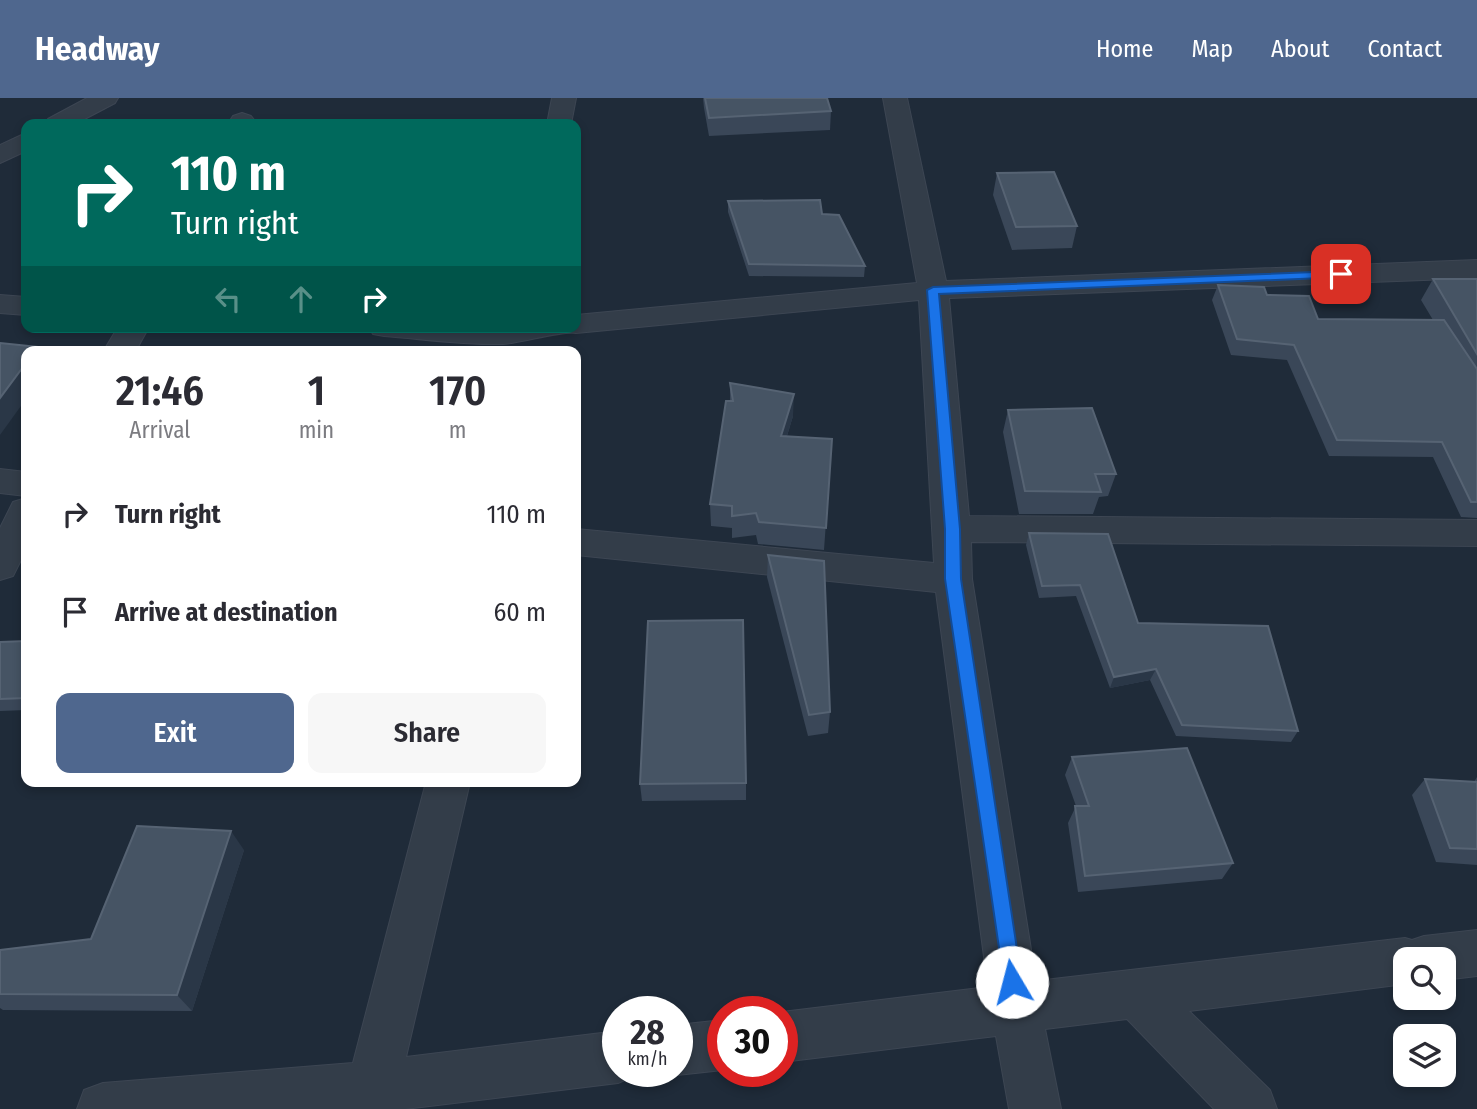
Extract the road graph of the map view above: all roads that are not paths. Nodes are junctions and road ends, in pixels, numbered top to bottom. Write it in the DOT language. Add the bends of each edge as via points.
graph roads {
  1 [pos="106,98"];
  2 [pos="564,98"];
  3 [pos="895,98"];
  4 [pos="66,119"];
  5 [pos="560,119"];
  6 [pos="21,144"];
  7 [pos="0,155"];
  8 [pos="1477,269"];
  9 [pos="933,290"];
  10 [pos="0,304"];
  11 [pos="21,306"];
  12 [pos="581,324"];
  13 [pos="486,333"];
  14 [pos="537,334"];
  15 [pos="0,481"];
  16 [pos="21,483"];
  17 [pos="21,522"];
  18 [pos="952,529"];
  19 [pos="1477,533"];
  20 [pos="581,542"];
  21 [pos="0,566"];
  22 [pos="953,579"];
  23 [pos="447,787"];
  24 [pos="1477,953"];
  25 [pos="1456,955"];
  26 [pos="1393,962"];
  27 [pos="1138,994"];
  28 [pos="1016,1009"];
  29 [pos="798,1035"];
  30 [pos="602,1060"];
  31 [pos="368,1098"];
  32 [pos="103,1109"];
  33 [pos="1035,1109"];
  34 [pos="1251,1109"];
  1 -- 4 [label="street"];
  2 -- 5 [label="street"];
  3 -- 9 [label="street"];
  6 -- 7 [label="street"];
  8 -- 9 [label="street"];
  9 -- 12 [label="street"];
  9 -- 18 [label="street"];
  10 -- 11 [label="street"];
  13 -- 14 [label="street"];
  15 -- 16 [label="street"];
  17 -- 21 [label="street"];
  18 -- 19 [label="street"];
  18 -- 22 [label="street"];
  20 -- 22 [label="street"];
  22 -- 28 [label="street"];
  23 -- 31 [label="street"];
  24 -- 25 [label="street"];
  26 -- 27 [label="street"];
  27 -- 28 [label="street"];
  27 -- 34 [label="street"];
  28 -- 29 [label="street"];
  28 -- 33 [label="street"];
  30 -- 31 [label="street"];
  31 -- 32 [label="street"];
}
